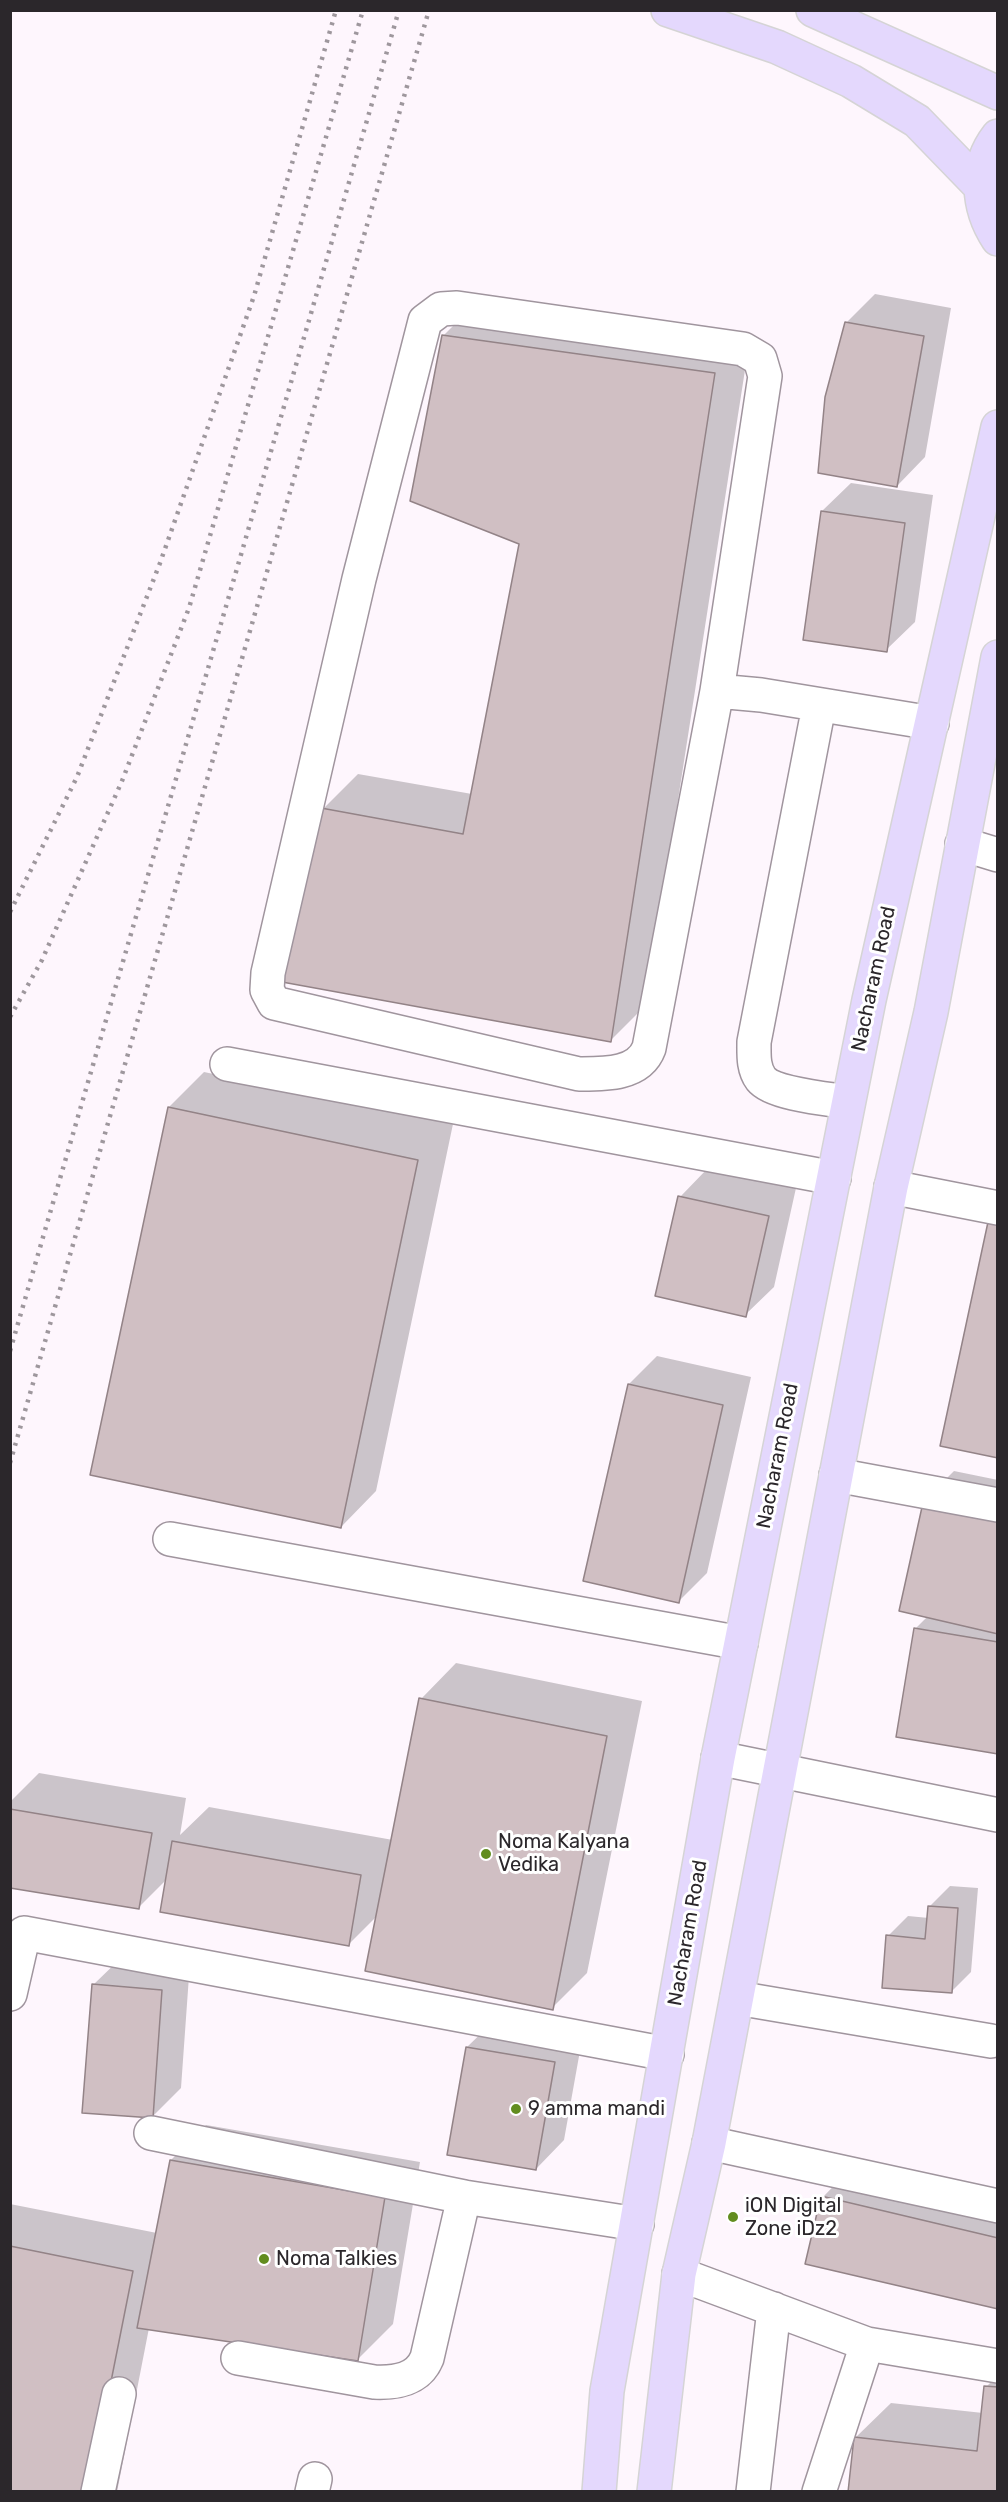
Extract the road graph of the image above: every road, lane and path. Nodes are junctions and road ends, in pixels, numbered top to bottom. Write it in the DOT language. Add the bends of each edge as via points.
graph roads {
  1 [pos="668,10"];
  2 [pos="813,10"];
  3 [pos="998,93"];
  4 [pos="998,136"];
  5 [pos="979,185"];
  6 [pos="998,239"];
  7 [pos="998,427"];
  8 [pos="998,657"];
  9 [pos="717,691"];
  10 [pos="819,706"];
  11 [pos="934,715"];
  12 [pos="987,716"];
  13 [pos="962,844"];
  14 [pos="998,855"];
  15 [pos="227,1064"];
  16 [pos="848,1102"];
  17 [pos="834,1178"];
  18 [pos="891,1187"];
  19 [pos="998,1208"];
  20 [pos="836,1475"];
  21 [pos="998,1505"];
  22 [pos="170,1539"];
  23 [pos="741,1642"];
  24 [pos="718,1758"];
  25 [pos="782,1770"];
  26 [pos="998,1815"];
  27 [pos="10,1994"];
  28 [pos="737,1998"];
  29 [pos="991,2041"];
  30 [pos="667,2054"];
  31 [pos="152,2133"];
  32 [pos="709,2143"];
  33 [pos="464,2197"];
  34 [pos="998,2206"];
  35 [pos="636,2224"];
  36 [pos="679,2274"];
  37 [pos="774,2309"];
  38 [pos="867,2344"];
  39 [pos="238,2358"];
  40 [pos="998,2366"];
  41 [pos="119,2394"];
  42 [pos="98,2492"];
  43 [pos="599,2492"];
  44 [pos="654,2492"];
  45 [pos="753,2492"];
  46 [pos="819,2492"];
  1 -- 5 [label="main road" via="777,47 851,81 917,121"];
  2 -- 3 [label="main road"];
  4 -- 5 [label="main road"];
  5 -- 6 [label="main road" via="985,213"];
  7 -- 11 [label="main road, Nacharam Road"];
  8 -- 12 [label="main road"];
  9 -- 9 [label="street" via="645,1058 607,1074 579,1074 274,1003 267,990 267,974 359,579 425,321 441,309 457,308 743,349 760,359 765,376"];
  9 -- 10 [label="street"];
  10 -- 11 [label="street"];
  10 -- 16 [label="street" via="754,1042 754,1064 761,1080 775,1089"];
  11 -- 12 [label="main road"];
  11 -- 16 [label="main road, Nacharam Road"];
  12 -- 13 [label="main road"];
  13 -- 14 [label="street"];
  13 -- 18 [label="main road" via="931,1012"];
  15 -- 17 [label="street"];
  16 -- 17 [label="main road, Nacharam Road"];
  17 -- 23 [label="main road, Nacharam Road"];
  18 -- 19 [label="street"];
  18 -- 20 [label="main road"];
  20 -- 21 [label="street"];
  20 -- 25 [label="main road"];
  22 -- 23 [label="street"];
  23 -- 24 [label="main road, Nacharam Road"];
  24 -- 25 [label="street"];
  24 -- 30 [label="main road, Nacharam Road"];
  25 -- 26 [label="street"];
  25 -- 28 [label="main road"];
  27 -- 30 [label="street" via="24,1933"];
  28 -- 29 [label="street"];
  28 -- 32 [label="main road"];
  30 -- 35 [label="main road, Nacharam Road"];
  31 -- 33 [label="street"];
  32 -- 34 [label="street"];
  32 -- 36 [label="main road"];
  33 -- 35 [label="street"];
  33 -- 39 [label="street" via="423,2369 392,2383 374,2382"];
  35 -- 43 [label="main road, Nacharam Road" via="608,2391"];
  36 -- 37 [label="street"];
  36 -- 44 [label="main road"];
  37 -- 38 [label="street"];
  37 -- 45 [label="street"];
  38 -- 40 [label="street"];
  38 -- 46 [label="street"];
  41 -- 42 [label="street"];
}
